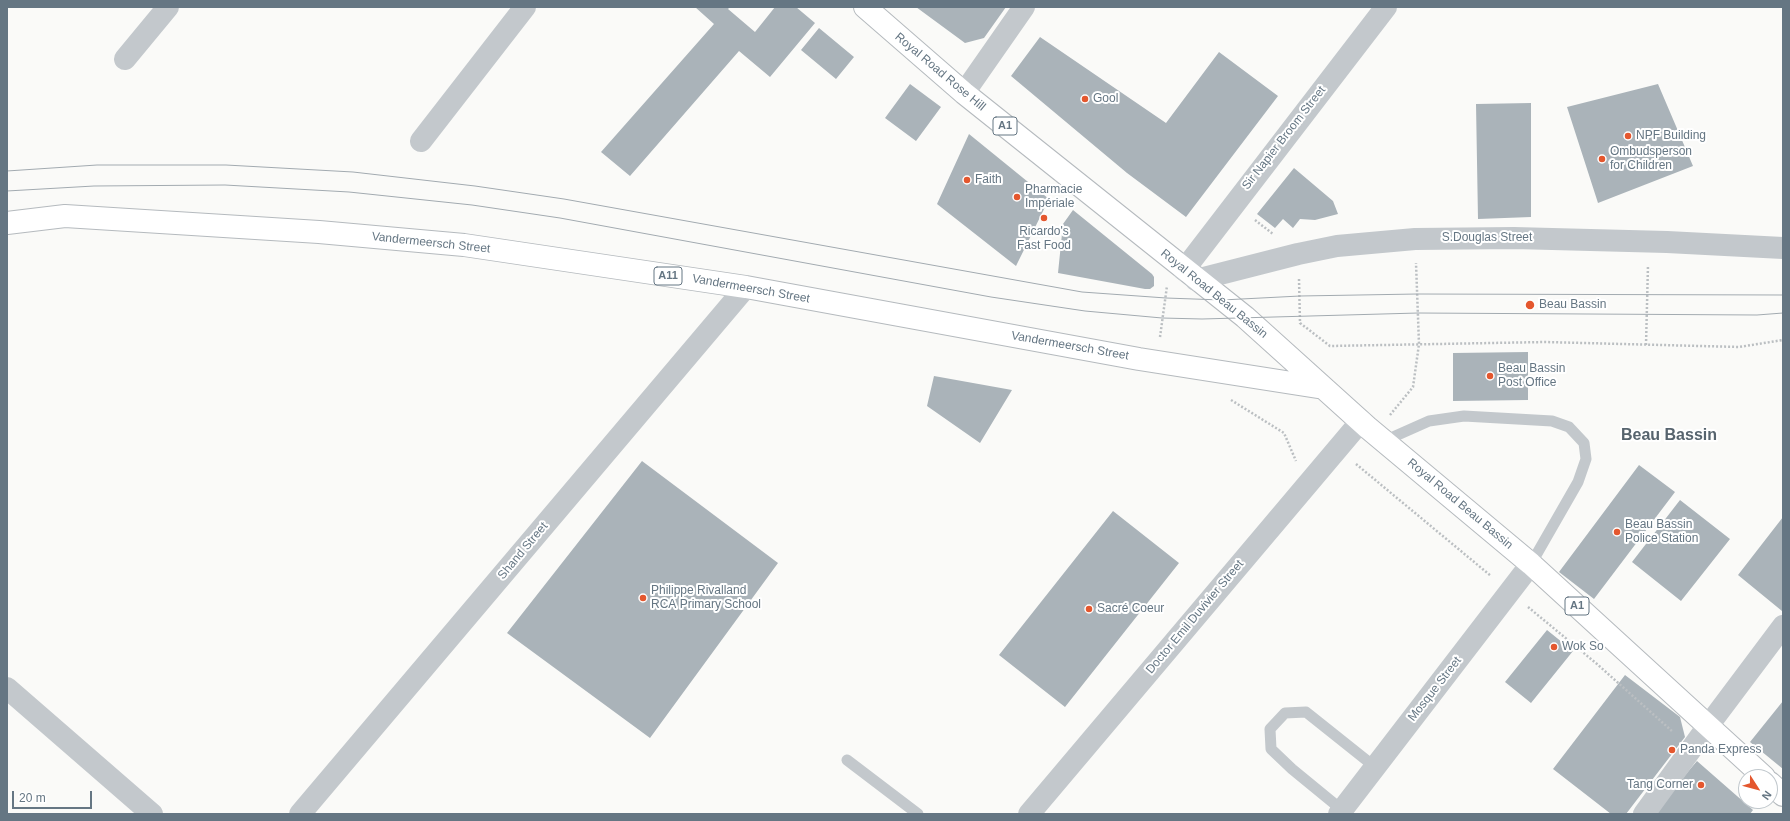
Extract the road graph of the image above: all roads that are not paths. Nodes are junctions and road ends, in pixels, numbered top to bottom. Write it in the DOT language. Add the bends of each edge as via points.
graph roads {
  1 [pos="168,7"];
  2 [pos="525,7"];
  3 [pos="865,7"];
  4 [pos="1024,7"];
  5 [pos="1386,7"];
  6 [pos="125,59"];
  7 [pos="964,93"];
  8 [pos="421,141"];
  9 [pos="7,223"];
  10 [pos="1148,240"];
  11 [pos="1783,248"];
  12 [pos="1190,275"];
  13 [pos="746,287"];
  14 [pos="1324,388"];
  15 [pos="1361,421"];
  16 [pos="1384,441"];
  17 [pos="1531,564"];
  18 [pos="1783,626"];
  19 [pos="7,688"];
  20 [pos="1708,726"];
  21 [pos="847,760"];
  22 [pos="1374,767"];
  23 [pos="1755,769"];
  24 [pos="1340,812"];
  25 [pos="152,814"];
  26 [pos="300,814"];
  27 [pos="918,814"];
  28 [pos="1029,814"];
  29 [pos="1644,814"];
  1 -- 6 [label="street"];
  2 -- 8 [label="street"];
  3 -- 7 [label="main road, Royal Road Rose Hill / A1"];
  4 -- 7 [label="street"];
  5 -- 12 [label="street, Sir Napier Broom Street" via="1234,203"];
  7 -- 10 [label="main road, Royal Road Rose Hill / A1"];
  9 -- 13 [label="main road, Vandermeersch Street / A11" via="65,216 464,244"];
  10 -- 12 [label="main road, Royal Road Beau Bassin / A1"];
  11 -- 12 [label="street, S.Douglas Street" via="1648,241 1415,239 1337,246"];
  12 -- 14 [label="main road, Royal Road Beau Bassin / A1" via="1245,317"];
  13 -- 14 [label="main road, Vandermeersch Street / A11" via="1158,362"];
  13 -- 26 [label="street, Shand Street"];
  14 -- 15 [label="main road, Royal Road Beau Bassin / A1"];
  15 -- 16 [label="main road, Royal Road Beau Bassin / A1"];
  15 -- 28 [label="street, Doctor Emil Duvivier Street"];
  16 -- 17 [label="main road, Royal Road Beau Bassin / A1"];
  16 -- 17 [label="lane" via="1429,421 1464,416 1552,421 1569,427 1584,443 1586,459 1578,482"];
  17 -- 20 [label="main road, Royal Road Beau Bassin / A1"];
  17 -- 22 [label="street, Mosque Street"];
  18 -- 20 [label="street"];
  19 -- 25 [label="street"];
  20 -- 23 [label="main road, Royal Road Beau Bassin / A1"];
  20 -- 29 [label="street"];
  21 -- 27 [label="lane"];
  22 -- 24 [label="street, Mosque Street"];
  22 -- 24 [label="lane" via="1306,712 1285,713 1270,729 1271,749"];
}
